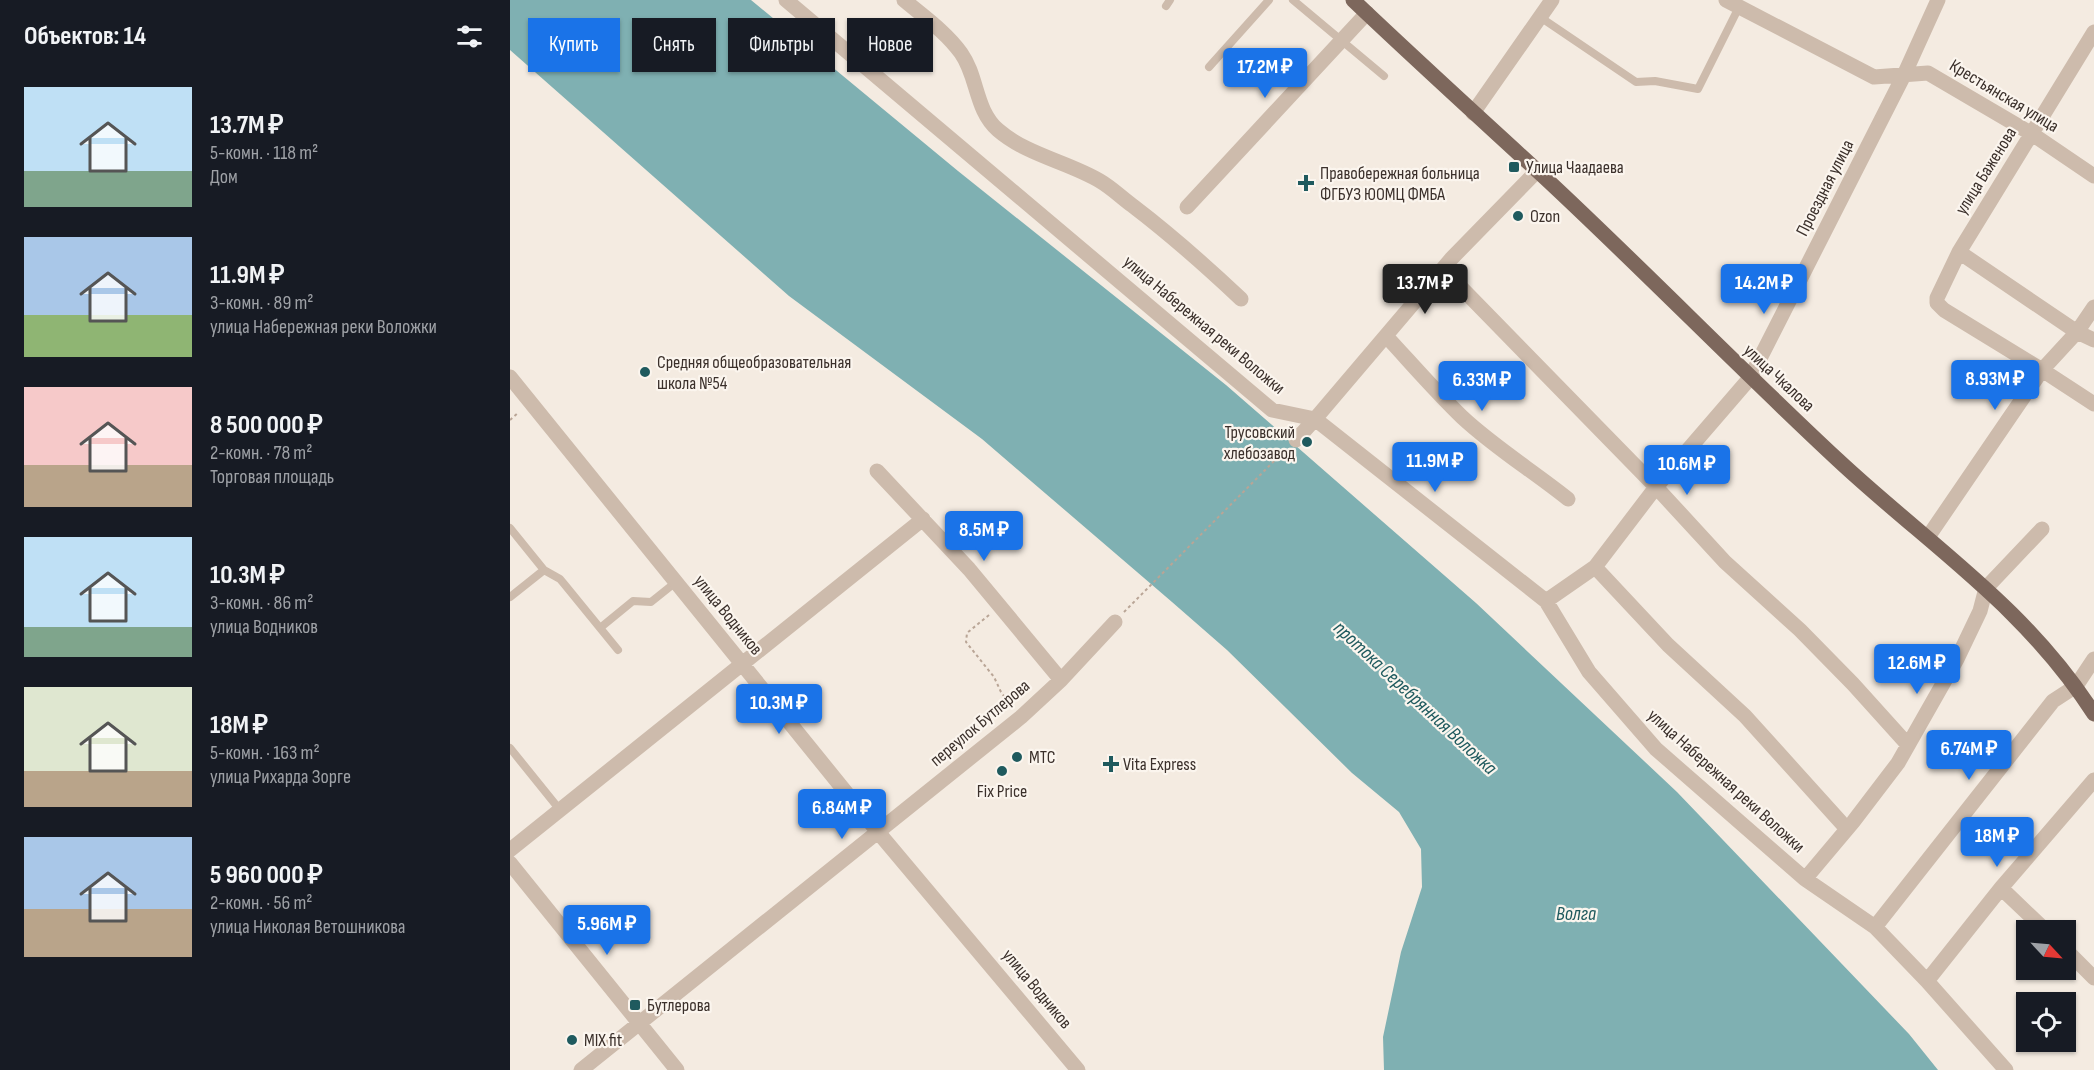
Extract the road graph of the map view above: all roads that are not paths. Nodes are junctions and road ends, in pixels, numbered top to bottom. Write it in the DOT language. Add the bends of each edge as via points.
graph roads {
  1 [pos="786,0"];
  2 [pos="904,0"];
  3 [pos="1269,0"];
  4 [pos="1293,0"];
  5 [pos="1353,0"];
  6 [pos="1552,0"];
  7 [pos="1938,0"];
  8 [pos="1732,3"];
  9 [pos="1367,13"];
  10 [pos="1540,17"];
  11 [pos="2094,32"];
  12 [pos="1343,41"];
  13 [pos="1209,67"];
  14 [pos="1904,75"];
  15 [pos="1384,76"];
  16 [pos="1473,113"];
  17 [pos="2032,134"];
  18 [pos="1537,171"];
  19 [pos="2094,176"];
  20 [pos="1186,207"];
  21 [pos="1959,252"];
  22 [pos="1443,269"];
  23 [pos="1241,299"];
  24 [pos="2094,307"];
  25 [pos="2077,332"];
  26 [pos="1386,336"];
  27 [pos="2094,340"];
  28 [pos="2042,370"];
  29 [pos="510,377"];
  30 [pos="1750,378"];
  31 [pos="2094,404"];
  32 [pos="1316,419"];
  33 [pos="1296,440"];
  34 [pos="876,471"];
  35 [pos="1656,487"];
  36 [pos="1568,499"];
  37 [pos="923,519"];
  38 [pos="510,528"];
  39 [pos="2042,529"];
  40 [pos="1928,537"];
  41 [pos="1595,567"];
  42 [pos="544,570"];
  43 [pos="676,582"];
  44 [pos="1986,588"];
  45 [pos="510,597"];
  46 [pos="1546,601"];
  47 [pos="1115,622"];
  48 [pos="600,628"];
  49 [pos="618,650"];
  50 [pos="2094,659"];
  51 [pos="742,664"];
  52 [pos="1061,680"];
  53 [pos="2076,686"];
  54 [pos="2094,714"];
  55 [pos="1908,744"];
  56 [pos="510,748"];
  57 [pos="2094,780"];
  58 [pos="560,810"];
  59 [pos="1847,829"];
  60 [pos="878,832"];
  61 [pos="510,850"];
  62 [pos="510,863"];
  63 [pos="1805,879"];
  64 [pos="2001,888"];
  65 [pos="2035,920"];
  66 [pos="1875,927"];
  67 [pos="2076,960"];
  68 [pos="2094,978"];
  69 [pos="1927,981"];
  70 [pos="640,1023"];
  71 [pos="581,1070"];
  72 [pos="677,1070"];
  73 [pos="1078,1070"];
  74 [pos="2006,1070"];
  1 -- 32 [label="street, улица Набережная реки Воложки" via="1272,410"];
  2 -- 23 [label="street" via="962,53 986,117 996,129 1013,141 1100,181 1173,237"];
  3 -- 13 [label="lane"];
  4 -- 12 [label="lane"];
  5 -- 9 [label="main road, улица Чкалова"];
  6 -- 10 [label="street"];
  7 -- 14 [label="street, Проездная улица"];
  8 -- 10 [label="lane" via="1698,89 1655,81 1635,82"];
  8 -- 14 [label="street, Крестьянская улица" via="1874,77"];
  9 -- 12 [label="street"];
  9 -- 16 [label="main road, улица Чкалова"];
  10 -- 16 [label="street"];
  11 -- 17 [label="street, улица Баженова"];
  12 -- 15 [label="lane"];
  12 -- 20 [label="street"];
  14 -- 17 [label="street, Крестьянская улица" via="1928,73"];
  14 -- 30 [label="street, Проездная улица"];
  16 -- 18 [label="main road, улица Чкалова"];
  17 -- 19 [label="street, Крестьянская улица"];
  17 -- 21 [label="street, улица Баженова"];
  18 -- 22 [label="street"];
  18 -- 30 [label="main road, улица Чкалова"];
  21 -- 25 [label="street"];
  21 -- 28 [label="street, улица Баженова" via="1938,293 1937,303"];
  22 -- 26 [label="street"];
  22 -- 35 [label="street"];
  24 -- 25 [label="street"];
  25 -- 27 [label="street"];
  25 -- 28 [label="street"];
  26 -- 32 [label="street"];
  26 -- 36 [label="street" via="1462,417"];
  28 -- 31 [label="street"];
  28 -- 40 [label="street"];
  29 -- 43 [label="street, улица Водников"];
  30 -- 35 [label="street, Проездная улица"];
  30 -- 40 [label="main road, улица Чкалова" via="1848,470"];
  32 -- 33 [label="street"];
  32 -- 46 [label="street, улица Набережная реки Воложки"];
  34 -- 37 [label="street"];
  35 -- 41 [label="street, Проездная улица"];
  35 -- 55 [label="street" via="1725,562 1800,630"];
  37 -- 51 [label="street"];
  37 -- 52 [label="street"];
  38 -- 42 [label="lane"];
  39 -- 44 [label="street"];
  40 -- 44 [label="main road, улица Чкалова"];
  41 -- 46 [label="street, Проездная улица"];
  41 -- 59 [label="street" via="1668,645 1745,716"];
  42 -- 45 [label="lane"];
  42 -- 48 [label="lane" via="560,579"];
  43 -- 48 [label="lane" via="651,602 633,601"];
  43 -- 51 [label="street, улица Водников"];
  44 -- 53 [label="main road, улица Чкалова" via="2046,648"];
  44 -- 55 [label="street" via="1980,611 1957,659"];
  46 -- 63 [label="street, улица Набережная реки Воложки" via="1589,672 1656,749"];
  47 -- 52 [label="street, переулок Бутлерова"];
  48 -- 49 [label="lane"];
  50 -- 53 [label="street"];
  51 -- 58 [label="street"];
  51 -- 60 [label="street, улица Водников"];
  52 -- 60 [label="street, переулок Бутлерова"];
  53 -- 54 [label="main road, улица Чкалова"];
  53 -- 66 [label="street" via="2053,701"];
  55 -- 59 [label="street"];
  56 -- 58 [label="lane"];
  57 -- 64 [label="street"];
  58 -- 61 [label="street"];
  59 -- 63 [label="street"];
  60 -- 70 [label="street, переулок Бутлерова"];
  60 -- 73 [label="street, улица Водников"];
  62 -- 70 [label="street"];
  63 -- 66 [label="street, улица Набережная реки Воложки"];
  64 -- 65 [label="street"];
  64 -- 69 [label="street"];
  66 -- 69 [label="street, улица Набережная реки Воложки"];
  67 -- 68 [label="street"];
  69 -- 74 [label="street, улица Набережная реки Воложки"];
  70 -- 71 [label="street, переулок Бутлерова"];
  70 -- 72 [label="street"];
}
